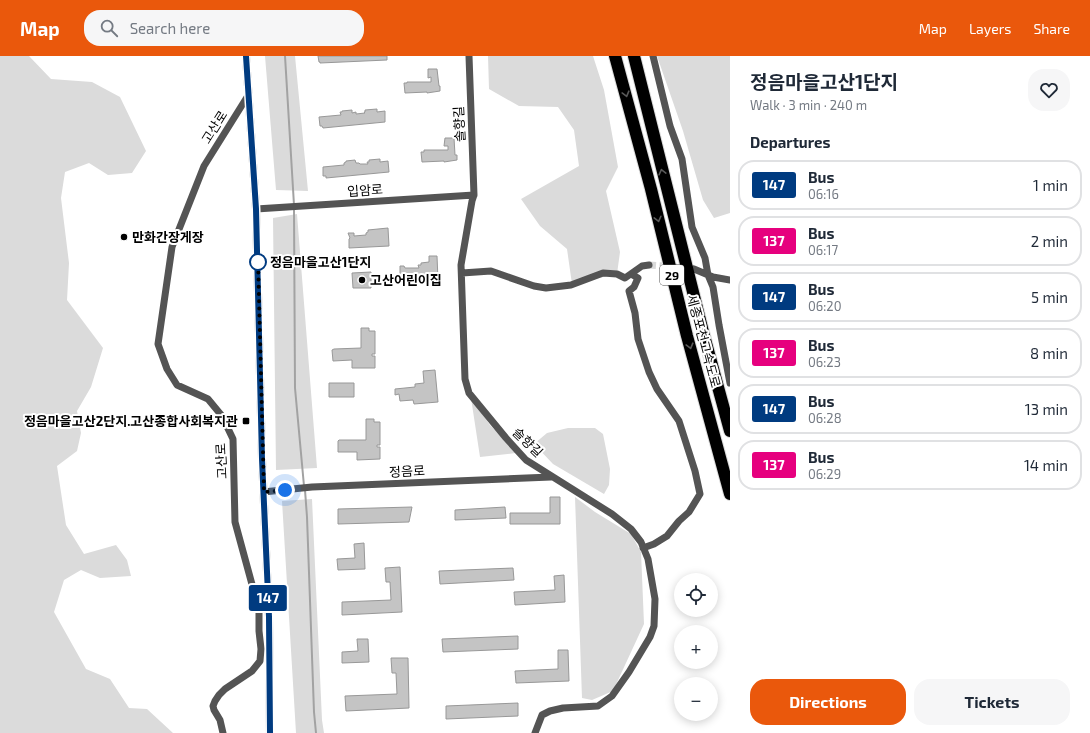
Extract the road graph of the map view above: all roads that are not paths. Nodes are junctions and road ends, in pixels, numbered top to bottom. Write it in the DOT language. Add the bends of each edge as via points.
graph roads {
  1 [pos="246,56"];
  2 [pos="469,56"];
  3 [pos="615,56"];
  4 [pos="634,56"];
  5 [pos="653,56"];
  6 [pos="249,94"];
  7 [pos="474,195"];
  8 [pos="256,209"];
  9 [pos="649,265"];
  10 [pos="694,269"];
  11 [pos="462,273"];
  12 [pos="631,274"];
  13 [pos="708,275"];
  14 [pos="730,280"];
  15 [pos="730,383"];
  16 [pos="730,431"];
  17 [pos="551,476"];
  18 [pos="264,492"];
  19 [pos="730,494"];
  20 [pos="643,548"];
  21 [pos="223,733"];
  22 [pos="270,733"];
  23 [pos="534,733"];
  1 -- 6 [label="street"];
  2 -- 7 [label="street, 솔향길"];
  3 -- 19 [label="highway, 세종포천고속도로 / 29, one-way"];
  16 -- 4 [label="highway, 세종포천고속도로 / 29, one-way"];
  5 -- 13 [label="street" via="670,126 682,159 692,227 705,258"];
  6 -- 8 [label="street"];
  6 -- 21 [label="street, 고산로" via="204,166 172,247 158,344 166,369 177,385 208,399 222,416 233,440 235,522 259,610 261,649 260,661 252,671 225,689 214,701 213,706"];
  7 -- 8 [label="street, 입암로"];
  7 -- 11 [label="street, 솔향길" via="461,264"];
  8 -- 18 [label="street"];
  9 -- 12 [label="street" via="642,266"];
  10 -- 13 [label="street"];
  11 -- 12 [label="street" via="491,271 546,288 571,285 603,273 626,278"];
  11 -- 17 [label="street, 솔향길" via="465,378 469,392 526,460"];
  12 -- 20 [label="street" via="638,278 629,291 638,339 654,384 679,421 700,494 666,536"];
  13 -- 14 [label="street"];
  13 -- 15 [label="street" via="713,287"];
  17 -- 18 [label="street, 정음로" via="312,487"];
  17 -- 20 [label="street, 솔향길" via="631,529"];
  18 -- 22 [label="street"];
  20 -- 23 [label="street, 솔향길" via="648,559 655,599 654,626 650,637 612,696 598,706 550,711 542,715"];
}
